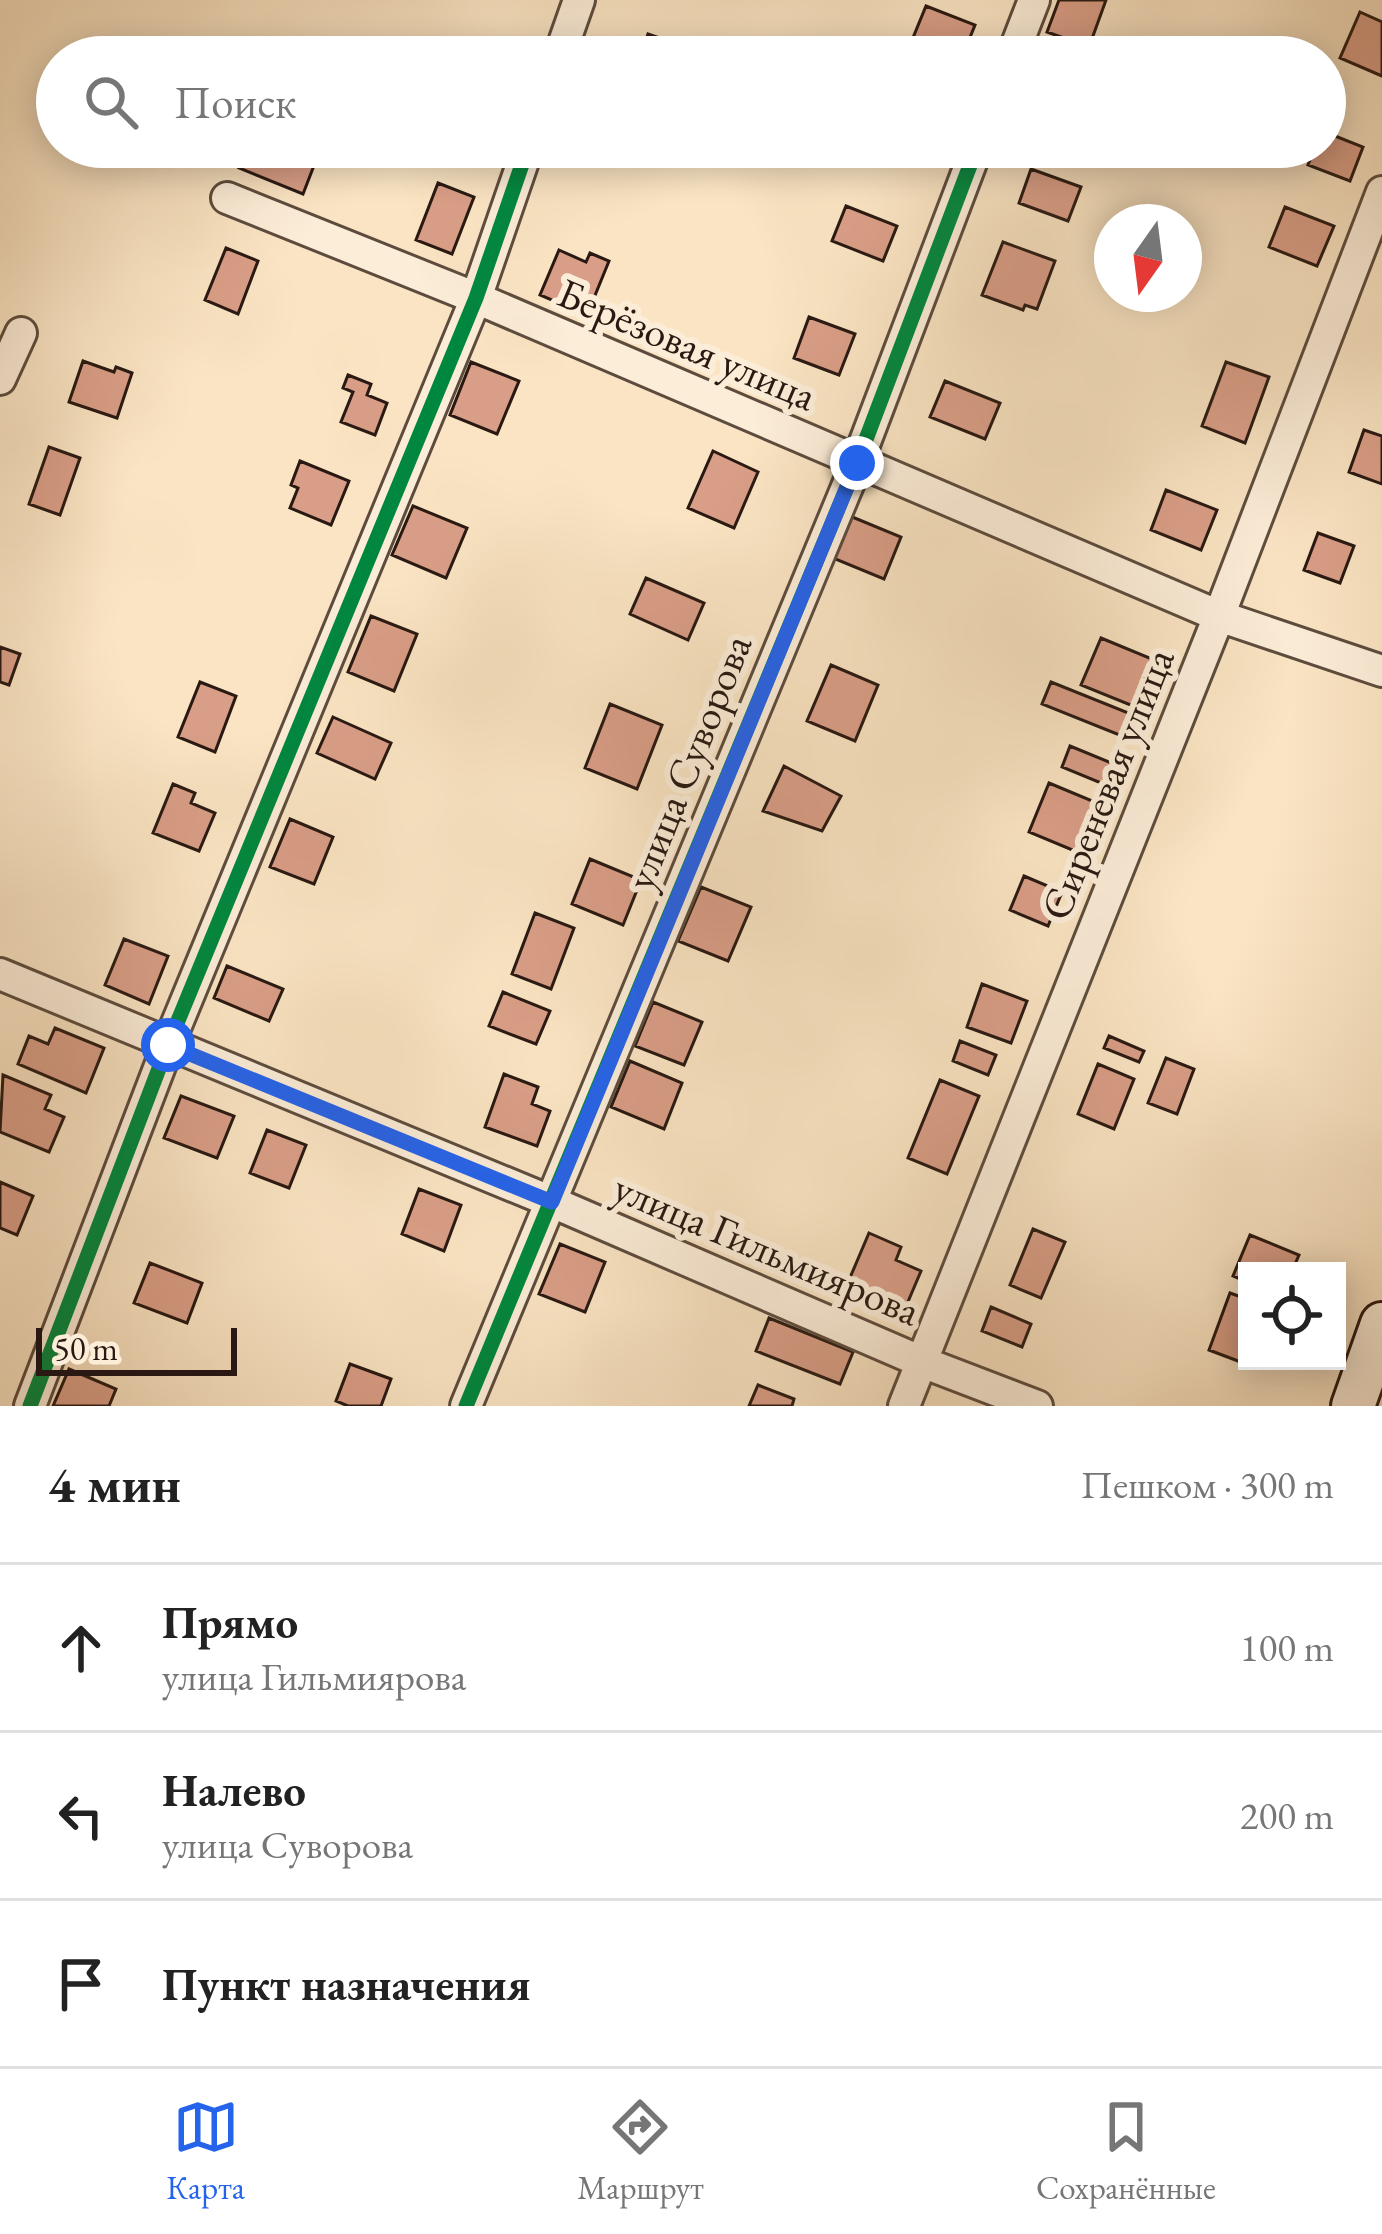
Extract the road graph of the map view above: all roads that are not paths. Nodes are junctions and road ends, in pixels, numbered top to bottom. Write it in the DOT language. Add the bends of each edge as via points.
graph roads {
  1 [pos="579,0"];
  2 [pos="1034,0"];
  3 [pos="567,36"];
  4 [pos="1020,36"];
  5 [pos="521,168"];
  6 [pos="969,168"];
  7 [pos="1382,192"];
  8 [pos="227,198"];
  9 [pos="476,298"];
  10 [pos="21,333"];
  11 [pos="0,379"];
  12 [pos="857,463"];
  13 [pos="1219,616"];
  14 [pos="1382,671"];
  15 [pos="0,974"];
  16 [pos="168,1045"];
  17 [pos="552,1202"];
  18 [pos="1382,1324"];
  19 [pos="922,1362"];
  20 [pos="30,1406"];
  21 [pos="466,1406"];
  22 [pos="904,1406"];
  23 [pos="1036,1406"];
  24 [pos="1353,1406"];
  1 -- 3 [label="street"];
  2 -- 4 [label="street"];
  5 -- 9 [label="street"];
  6 -- 12 [label="street, улица Суворова"];
  7 -- 13 [label="street, Сиреневая улица"];
  8 -- 9 [label="street, Берёзовая улица"];
  9 -- 12 [label="street, Берёзовая улица"];
  9 -- 16 [label="street"];
  10 -- 11 [label="street"];
  12 -- 13 [label="street, Берёзовая улица"];
  12 -- 17 [label="street, улица Суворова"];
  13 -- 14 [label="street, Берёзовая улица"];
  13 -- 19 [label="street, Сиреневая улица"];
  15 -- 16 [label="street, улица Гильмиярова"];
  16 -- 17 [label="street, улица Гильмиярова"];
  16 -- 20 [label="street"];
  17 -- 19 [label="street, улица Гильмиярова"];
  17 -- 21 [label="street, улица Суворова"];
  18 -- 24 [label="street"];
  19 -- 22 [label="street, Сиреневая улица"];
  19 -- 23 [label="street, улица Гильмиярова"];
}
